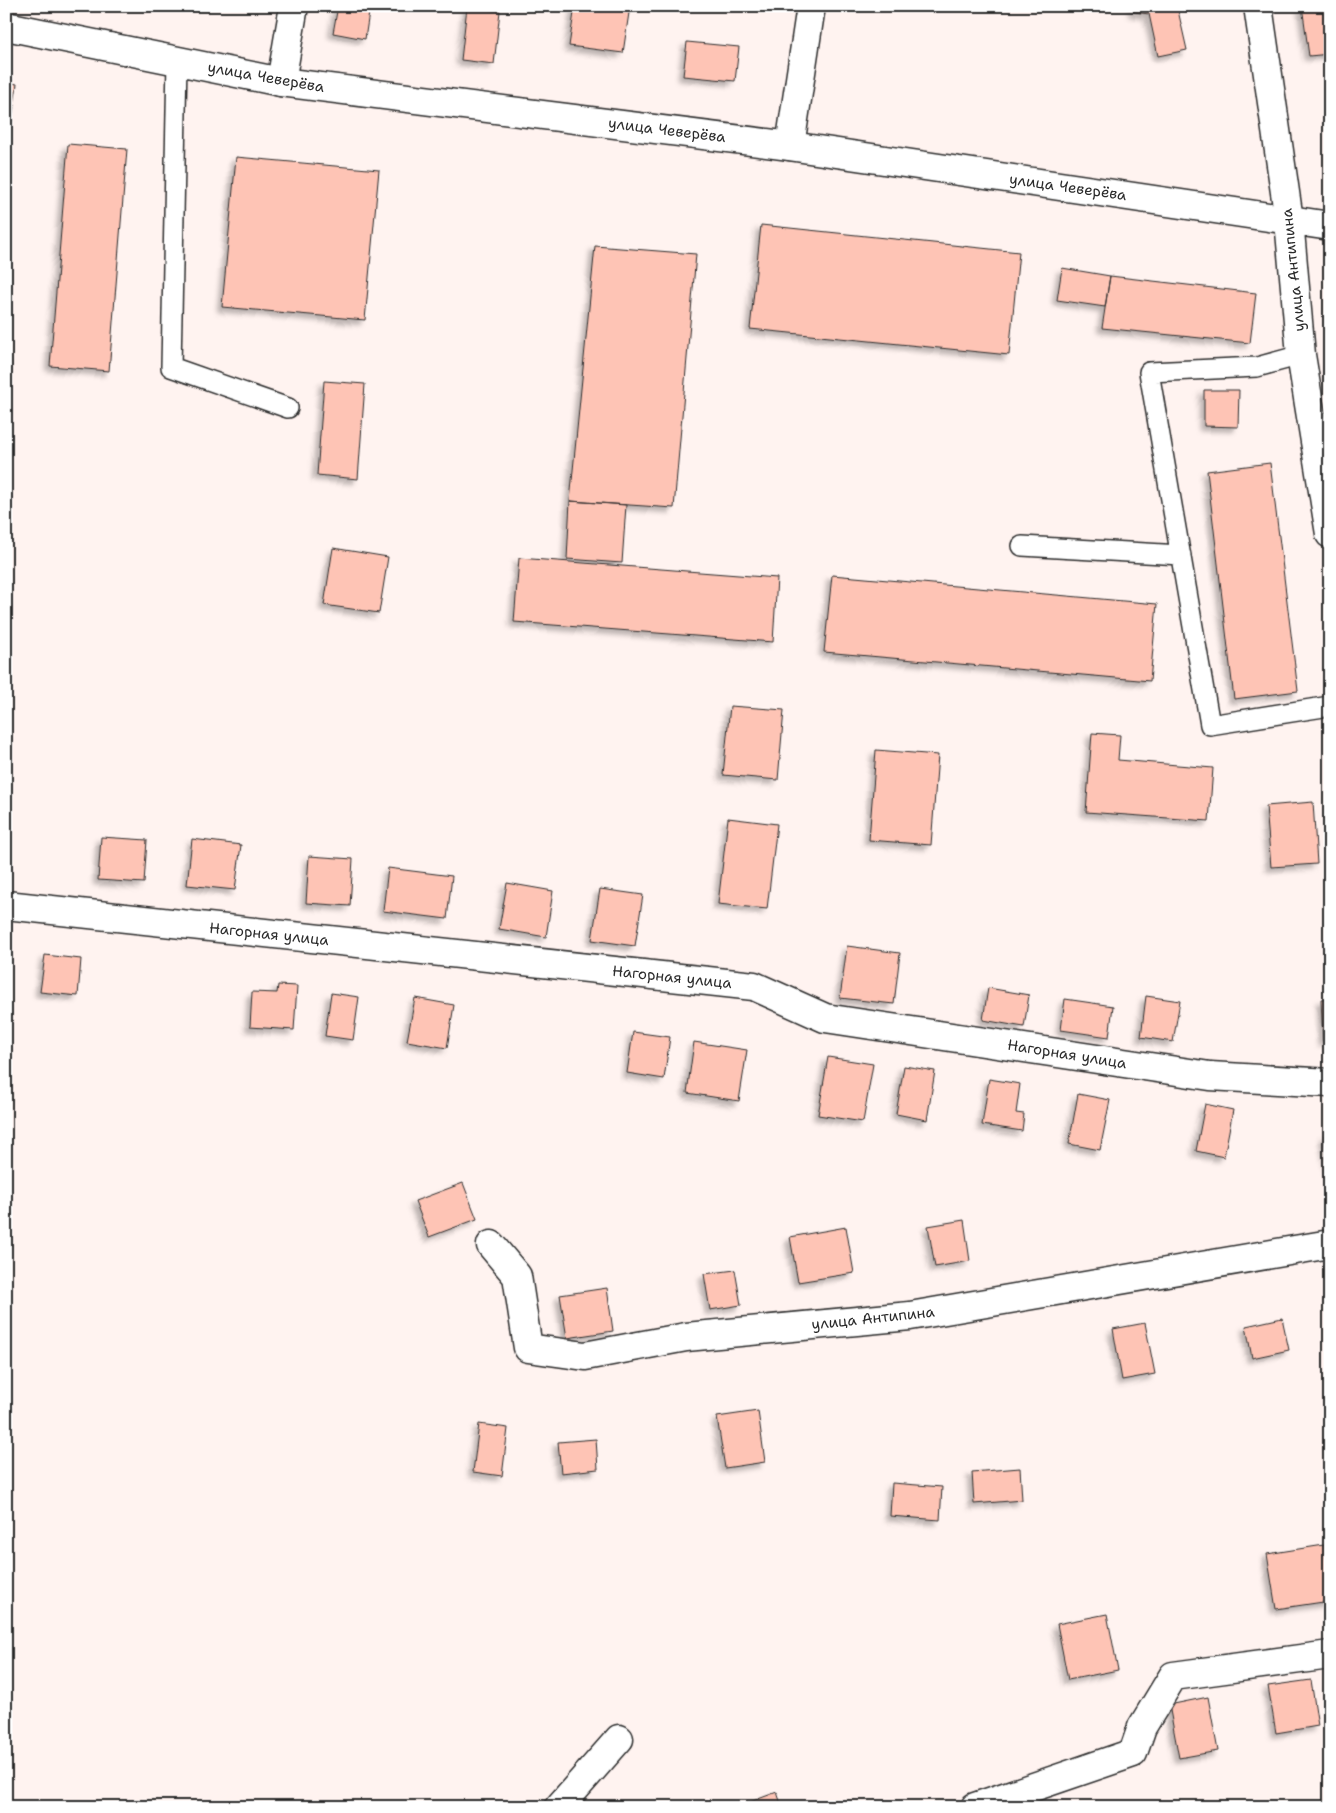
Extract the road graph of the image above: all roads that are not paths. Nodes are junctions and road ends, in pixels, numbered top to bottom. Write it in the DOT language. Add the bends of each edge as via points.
graph roads {
  1 [pos="294,6"];
  2 [pos="811,6"];
  3 [pos="1258,6"];
  4 [pos="6,26"];
  5 [pos="177,61"];
  6 [pos="281,82"];
  7 [pos="790,146"];
  8 [pos="1289,220"];
  9 [pos="1330,226"];
  10 [pos="1301,355"];
  11 [pos="288,408"];
  12 [pos="1330,534"];
  13 [pos="1022,546"];
  14 [pos="1181,555"];
  15 [pos="1330,706"];
  16 [pos="6,905"];
  17 [pos="1330,1083"];
  18 [pos="1330,1244"];
  19 [pos="491,1245"];
  20 [pos="1330,1655"];
  21 [pos="619,1739"];
  22 [pos="559,1807"];
  23 [pos="975,1807"];
  1 -- 6 [label="street"];
  2 -- 7 [label="street"];
  3 -- 8 [label="street, улица Антипина"];
  4 -- 5 [label="street, улица Чеверёва"];
  5 -- 6 [label="street, улица Чеверёва"];
  5 -- 11 [label="lane" via="171,367"];
  6 -- 7 [label="street, улица Чеверёва"];
  7 -- 8 [label="street, улица Чеверёва"];
  8 -- 9 [label="street, улица Чеверёва"];
  8 -- 10 [label="street, улица Антипина"];
  10 -- 12 [label="street, улица Антипина"];
  10 -- 14 [label="lane" via="1256,366 1149,372"];
  13 -- 14 [label="lane"];
  14 -- 15 [label="lane" via="1210,725"];
  16 -- 17 [label="street, Нагорная улица" via="754,986 825,1018 1210,1076"];
  18 -- 19 [label="street, улица Антипина" via="910,1316 686,1337 585,1356 528,1348 517,1276"];
  20 -- 23 [label="street" via="1173,1676 1142,1727 1133,1753"];
  21 -- 22 [label="street"];
}
